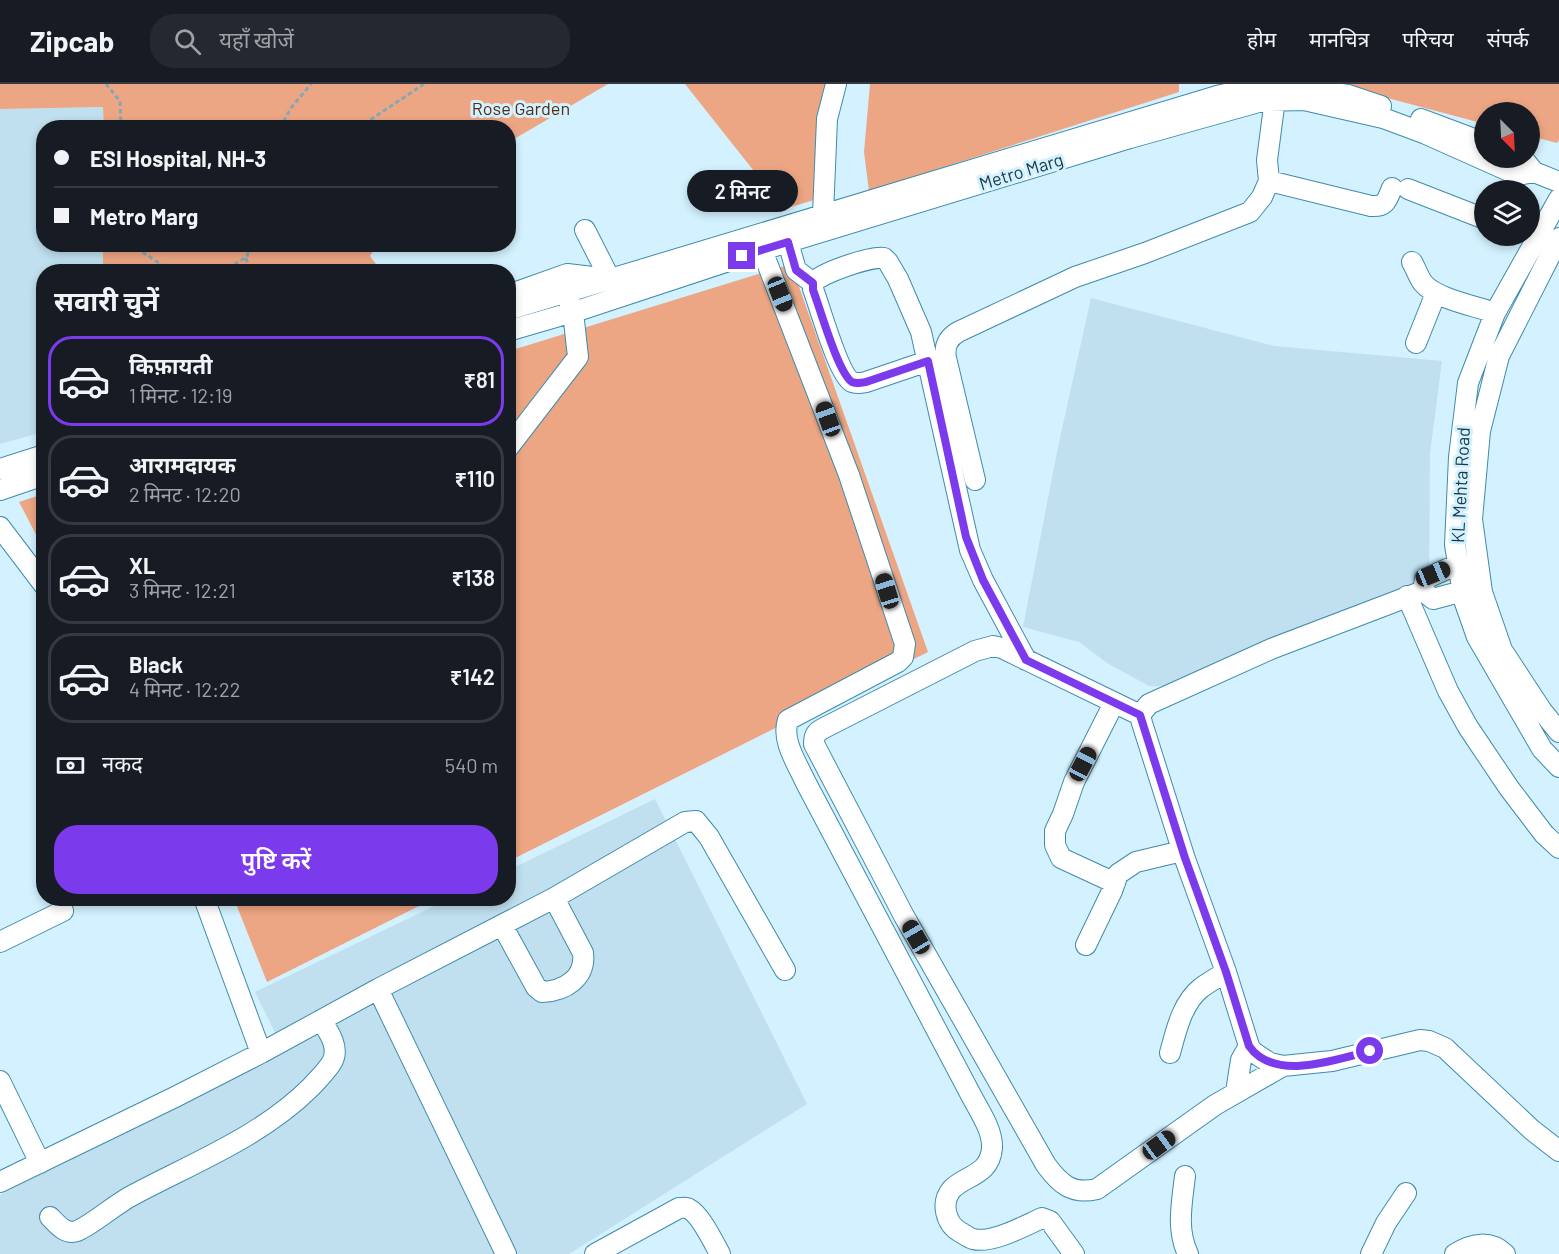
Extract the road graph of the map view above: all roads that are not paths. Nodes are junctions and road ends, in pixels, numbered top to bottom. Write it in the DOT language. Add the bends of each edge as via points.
graph roads {
  1 [pos="836,84"];
  2 [pos="1274,88"];
  3 [pos="1216,90"];
  4 [pos="1474,139"];
  5 [pos="1531,168"];
  6 [pos="1534,172"];
  7 [pos="1269,181"];
  8 [pos="1559,182"];
  9 [pos="1559,198"];
  10 [pos="1474,215"];
  11 [pos="826,222"];
  12 [pos="1540,225"];
  13 [pos="585,230"];
  14 [pos="1559,238"];
  15 [pos="788,242"];
  16 [pos="1528,246"];
  17 [pos="762,249"];
  18 [pos="1412,262"];
  19 [pos="610,279"];
  20 [pos="813,283"];
  21 [pos="516,292"];
  22 [pos="566,292"];
  23 [pos="1436,292"];
  24 [pos="516,308"];
  25 [pos="573,312"];
  26 [pos="1495,312"];
  27 [pos="516,329"];
  28 [pos="1416,343"];
  29 [pos="928,361"];
  30 [pos="516,438"];
  31 [pos="36,458"];
  32 [pos="0,469"];
  33 [pos="36,478"];
  34 [pos="975,480"];
  35 [pos="0,489"];
  36 [pos="0,527"];
  37 [pos="1458,566"];
  38 [pos="36,574"];
  39 [pos="1463,591"];
  40 [pos="1415,593"];
  41 [pos="1026,660"];
  42 [pos="1114,703"];
  43 [pos="1140,715"];
  44 [pos="1559,732"];
  45 [pos="1559,767"];
  46 [pos="1559,848"];
  47 [pos="1182,851"];
  48 [pos="1115,883"];
  49 [pos="554,898"];
  50 [pos="207,906"];
  51 [pos="63,911"];
  52 [pos="502,925"];
  53 [pos="0,942"];
  54 [pos="1086,945"];
  55 [pos="785,970"];
  56 [pos="1226,972"];
  57 [pos="378,989"];
  58 [pos="321,1020"];
  59 [pos="1249,1046"];
  60 [pos="261,1053"];
  61 [pos="1170,1053"];
  62 [pos="1283,1066"];
  63 [pos="0,1081"];
  64 [pos="1236,1092"];
  65 [pos="1559,1151"];
  66 [pos="40,1163"];
  67 [pos="1185,1176"];
  68 [pos="0,1182"];
  69 [pos="1406,1192"];
  70 [pos="50,1217"];
  71 [pos="506,1254"];
  72 [pos="596,1254"];
  73 [pos="720,1254"];
  74 [pos="1074,1254"];
  75 [pos="1188,1254"];
  76 [pos="1371,1254"];
  77 [pos="1455,1254"];
  78 [pos="1505,1254"];
  1 -- 11 [label="street" via="827,119"];
  2 -- 3 [label="street, Metro Marg"];
  2 -- 4 [label="street, Metro Marg" via="1348,95"];
  2 -- 6 [label="street, Metro Marg" via="1304,100 1383,118 1518,175"];
  2 -- 7 [label="street" via="1267,160"];
  2 -- 11 [label="street, Metro Marg" via="1232,108"];
  3 -- 11 [label="street, Metro Marg"];
  5 -- 6 [label="street, Metro Marg"];
  6 -- 8 [label="street, Metro Marg"];
  7 -- 10 [label="street" via="1380,207 1400,188"];
  7 -- 34 [label="street" via="1257,206 1245,215 1075,277 952,336 946,345 946,358"];
  9 -- 12 [label="street, KL Mehta Road"];
  11 -- 15 [label="street, Metro Marg"];
  11 -- 19 [label="street, Metro Marg"];
  13 -- 19 [label="street"];
  14 -- 44 [label="street, KL Mehta Road" via="1499,356 1480,431 1472,519 1482,592 1502,650"];
  15 -- 17 [label="street, Metro Marg"];
  15 -- 20 [label="street" via="796,270"];
  16 -- 26 [label="street, KL Mehta Road"];
  17 -- 25 [label="street, Metro Marg"];
  17 -- 74 [label="street" via="849,475 905,644 898,662 788,720 789,744 990,1135 992,1149 988,1159 980,1172 952,1190 945,1215 952,1227 973,1239 989,1239 1042,1218 1050,1221"];
  18 -- 23 [label="street" via="1424,284"];
  19 -- 21 [label="street" via="567,274"];
  19 -- 22 [label="street, Metro Marg"];
  20 -- 29 [label="street" via="841,368 852,381 866,382"];
  20 -- 29 [label="street" via="870,259 884,258 921,332"];
  22 -- 24 [label="street, Metro Marg"];
  22 -- 25 [label="street"];
  23 -- 26 [label="street"];
  23 -- 28 [label="street"];
  25 -- 27 [label="street, Metro Marg"];
  25 -- 30 [label="street" via="578,357"];
  26 -- 37 [label="street, KL Mehta Road" via="1468,383 1459,457 1455,545"];
  29 -- 41 [label="street" via="970,550"];
  31 -- 32 [label="street"];
  33 -- 35 [label="street"];
  36 -- 38 [label="street"];
  37 -- 39 [label="street, KL Mehta Road"];
  37 -- 40 [label="street" via="1425,579"];
  39 -- 40 [label="street" via="1433,599"];
  39 -- 45 [label="street, KL Mehta Road" via="1483,647 1542,749"];
  40 -- 43 [label="street" via="1271,649 1149,704"];
  40 -- 46 [label="street" via="1448,691 1468,727 1509,788"];
  41 -- 42 [label="street"];
  41 -- 64 [label="street" via="993,646 975,651 817,732 817,751 904,916 1056,1179 1066,1187 1097,1190"];
  42 -- 43 [label="street"];
  42 -- 48 [label="street" via="1074,782 1055,831 1055,845 1061,858"];
  43 -- 47 [label="street"];
  47 -- 48 [label="street" via="1136,862 1118,874"];
  47 -- 56 [label="street"];
  48 -- 54 [label="street"];
  49 -- 52 [label="street"];
  49 -- 52 [label="street" via="583,953 581,972 564,987 542,992 536,987"];
  49 -- 55 [label="street" via="685,822 696,821 732,874"];
  50 -- 60 [label="street"];
  51 -- 53 [label="street"];
  52 -- 57 [label="street"];
  56 -- 59 [label="street"];
  56 -- 61 [label="street" via="1194,994 1180,1019"];
  57 -- 58 [label="street"];
  57 -- 71 [label="street"];
  58 -- 60 [label="street"];
  58 -- 70 [label="street" via="333,1042 332,1063 284,1110 76,1231 63,1230"];
  59 -- 62 [label="street" via="1270,1064"];
  59 -- 64 [label="street" via="1241,1060"];
  60 -- 66 [label="street"];
  62 -- 64 [label="street"];
  62 -- 65 [label="street" via="1332,1061 1408,1042 1429,1041 1445,1048"];
  63 -- 66 [label="street"];
  66 -- 68 [label="street"];
  67 -- 75 [label="street" via="1180,1227"];
  69 -- 76 [label="street"];
  72 -- 73 [label="street" via="680,1208 690,1209 696,1215"];
  77 -- 78 [label="street" via="1474,1244 1496,1247"];
}
